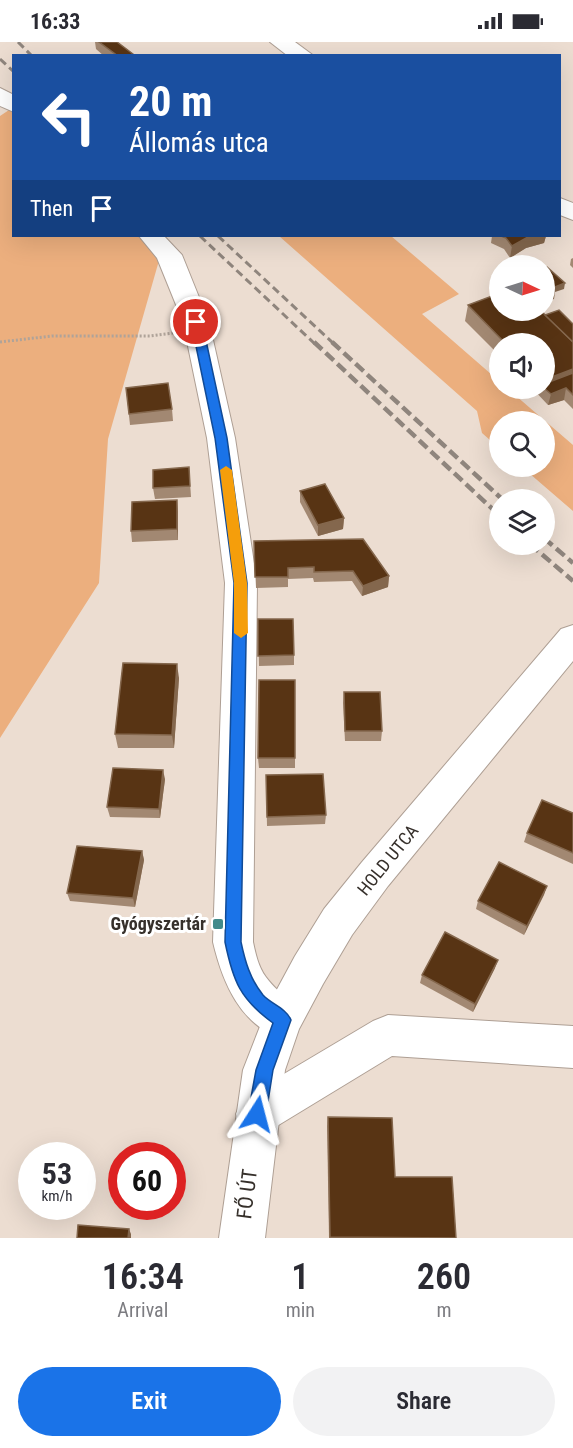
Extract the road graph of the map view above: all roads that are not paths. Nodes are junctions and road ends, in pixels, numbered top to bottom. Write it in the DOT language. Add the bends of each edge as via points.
graph roads {
  1 [pos="280,42"];
  2 [pos="301,54"];
  3 [pos="0,95"];
  4 [pos="12,104"];
  5 [pos="152,237"];
  6 [pos="573,638"];
  7 [pos="282,1020"];
  8 [pos="573,1047"];
  9 [pos="257,1114"];
  10 [pos="242,1238"];
  1 -- 2 [label="street"];
  3 -- 4 [label="street"];
  5 -- 7 [label="street" via="169,255 198,330 221,438 241,583 233,942 240,972 258,1002"];
  6 -- 7 [label="street, HOLD UTCA" via="338,922"];
  7 -- 9 [label="street, HOLD UTCA" via="264,1070"];
  8 -- 9 [label="street" via="388,1035"];
  9 -- 10 [label="street, FŐ ÚT"];
}
